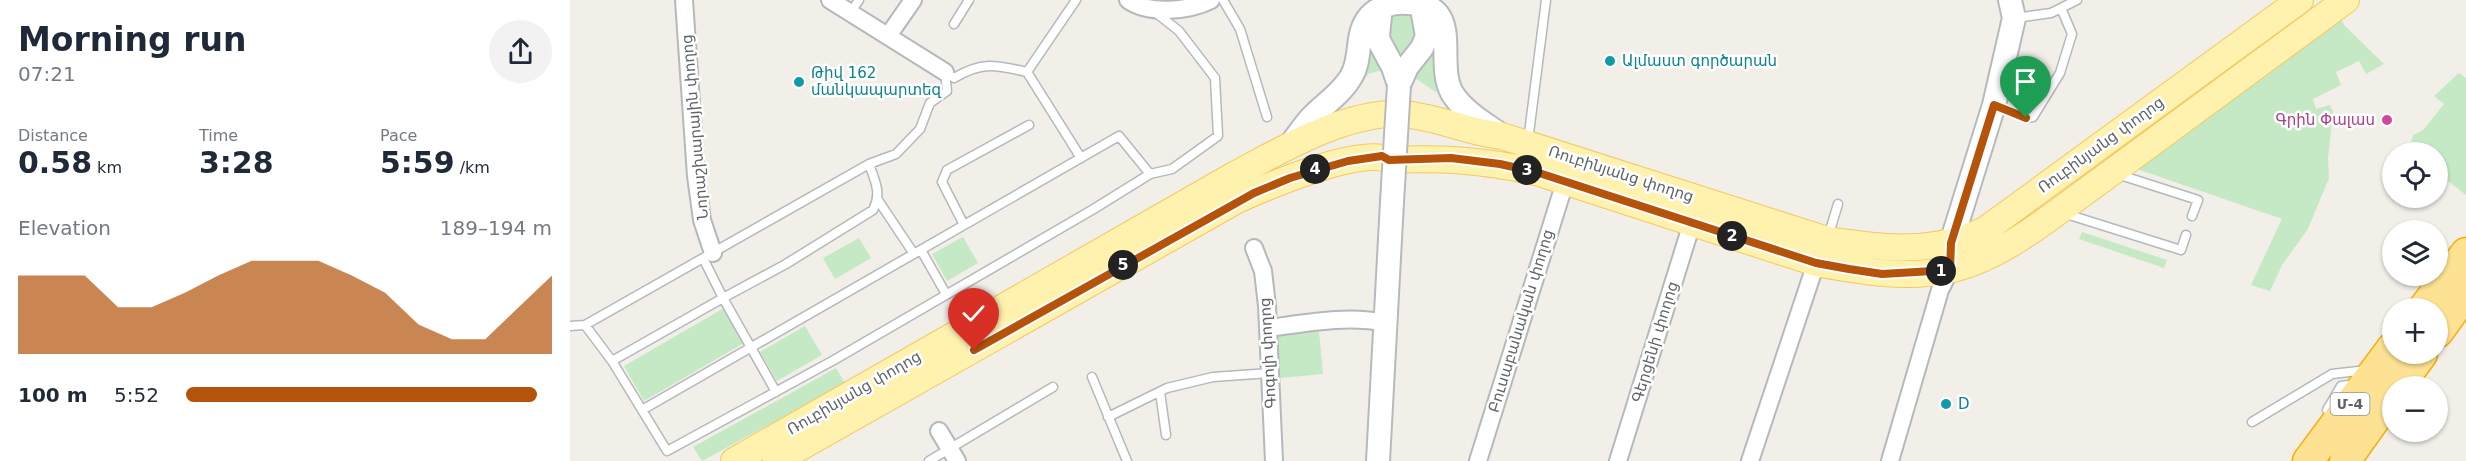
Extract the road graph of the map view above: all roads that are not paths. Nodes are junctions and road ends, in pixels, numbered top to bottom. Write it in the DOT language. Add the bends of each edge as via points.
graph roads {
  1 [pos="684,0"];
  2 [pos="831,0"];
  3 [pos="913,0"];
  4 [pos="969,0"];
  5 [pos="1076,0"];
  6 [pos="1128,0"];
  7 [pos="1211,0"];
  8 [pos="1223,0"];
  9 [pos="1546,0"];
  10 [pos="2077,0"];
  11 [pos="2300,0"];
  12 [pos="2346,0"];
  13 [pos="1428,2"];
  14 [pos="855,7"];
  15 [pos="1382,7"];
  16 [pos="1150,8"];
  17 [pos="2061,8"];
  18 [pos="2012,9"];
  19 [pos="954,24"];
  20 [pos="888,36"];
  21 [pos="945,72"];
  22 [pos="1027,72"];
  23 [pos="1399,85"];
  24 [pos="1994,105"];
  25 [pos="1381,116"];
  26 [pos="1267,117"];
  27 [pos="1426,118"];
  28 [pos="1029,125"];
  29 [pos="1502,136"];
  30 [pos="1290,145"];
  31 [pos="1527,145"];
  32 [pos="1382,156"];
  33 [pos="1081,158"];
  34 [pos="1425,158"];
  35 [pos="869,164"];
  36 [pos="2112,172"];
  37 [pos="1150,174"];
  38 [pos="1565,182"];
  39 [pos="878,201"];
  40 [pos="1838,204"];
  41 [pos="2057,211"];
  42 [pos="2192,216"];
  43 [pos="1692,223"];
  44 [pos="964,225"];
  45 [pos="2045,235"];
  46 [pos="2186,235"];
  47 [pos="1951,243"];
  48 [pos="1254,248"];
  49 [pos="917,252"];
  50 [pos="1822,252"];
  51 [pos="2466,253"];
  52 [pos="708,255"];
  53 [pos="1957,273"];
  54 [pos="2466,293"];
  55 [pos="945,294"];
  56 [pos="723,298"];
  57 [pos="2431,298"];
  58 [pos="2448,318"];
  59 [pos="1386,323"];
  60 [pos="585,325"];
  61 [pos="570,326"];
  62 [pos="1268,328"];
  63 [pos="750,348"];
  64 [pos="612,361"];
  65 [pos="2406,364"];
  66 [pos="1270,373"];
  67 [pos="2387,376"];
  68 [pos="1092,377"];
  69 [pos="2382,377"];
  70 [pos="2382,378"];
  71 [pos="2382,380"];
  72 [pos="2382,383"];
  73 [pos="1053,387"];
  74 [pos="776,392"];
  75 [pos="1160,392"];
  76 [pos="642,410"];
  77 [pos="2327,410"];
  78 [pos="1108,417"];
  79 [pos="2252,422"];
  80 [pos="939,431"];
  81 [pos="1166,435"];
  82 [pos="953,455"];
  83 [pos="2306,458"];
  84 [pos="782,460"];
  85 [pos="734,461"];
  86 [pos="929,461"];
  87 [pos="1127,461"];
  88 [pos="1274,461"];
  89 [pos="1378,461"];
  90 [pos="1478,461"];
  91 [pos="1618,461"];
  92 [pos="1750,461"];
  93 [pos="1890,461"];
  94 [pos="2345,461"];
  1 -- 52 [label="street, Նորաշխարային փողոց" via="696,176"];
  2 -- 14 [label="street"];
  3 -- 20 [label="street"];
  4 -- 19 [label="lane"];
  5 -- 22 [label="lane"];
  6 -- 16 [label="street"];
  7 -- 16 [label="street" via="1174,9"];
  8 -- 26 [label="lane" via="1240,29"];
  9 -- 31 [label="lane"];
  10 -- 17 [label="lane"];
  11 -- 47 [label="main road, Ռուբինյանց փողոց" via="1985,230"];
  12 -- 36 [label="main road, Ռուբինյանց փողոց"];
  13 -- 15 [label="street"];
  13 -- 23 [label="street" via="1427,36"];
  13 -- 29 [label="street" via="1442,20 1452,92 1477,118"];
  14 -- 20 [label="street"];
  15 -- 23 [label="street" via="1379,41"];
  15 -- 30 [label="street" via="1369,17 1360,34 1350,79"];
  16 -- 37 [label="lane" via="1179,31 1215,78 1218,136 1172,169"];
  17 -- 18 [label="lane" via="2051,13"];
  17 -- 24 [label="lane" via="2072,34 2060,73 2033,117 2026,118"];
  18 -- 24 [label="street"];
  20 -- 21 [label="street"];
  21 -- 22 [label="lane" via="954,78 992,64"];
  21 -- 35 [label="lane" via="947,91 930,103 920,129 896,154"];
  22 -- 33 [label="lane"];
  23 -- 59 [label="street, bridge"];
  24 -- 47 [label="street"];
  25 -- 27 [label="main road, Ռուբինյանց փողոց"];
  25 -- 30 [label="main road, Ռուբինյանց փողոց" via="1341,124"];
  25 -- 32 [label="main road" via="1377,138"];
  27 -- 29 [label="main road, Ռուբինյանց փողոց"];
  27 -- 34 [label="main road" via="1431,129"];
  28 -- 44 [label="lane" via="947,170 942,182"];
  29 -- 31 [label="main road, Ռուբինյանց փողոց"];
  30 -- 85 [label="main road, Ռուբինյանց փողոց"];
  31 -- 50 [label="main road, Ռուբինյանց փողոց"];
  32 -- 34 [label="main road, Ռուբինյանց փողոց" via="1389,160"];
  32 -- 84 [label="main road, Ռուբինյանց փողոց" via="1318,168 1238,201"];
  33 -- 37 [label="lane" via="1119,136"];
  33 -- 44 [label="lane"];
  34 -- 38 [label="main road, Ռուբինյանց փողոց" via="1500,164"];
  35 -- 39 [label="lane"];
  35 -- 52 [label="lane"];
  36 -- 41 [label="main road, Ռուբինյանց փողոց"];
  36 -- 42 [label="lane" via="2198,200"];
  37 -- 55 [label="lane"];
  38 -- 43 [label="main road, Ռուբինյանց փողոց"];
  38 -- 90 [label="street, Բուսաբանական փողոց"];
  39 -- 49 [label="lane"];
  39 -- 56 [label="lane" via="873,210"];
  40 -- 50 [label="lane"];
  41 -- 45 [label="lane"];
  41 -- 46 [label="lane" via="2181,250"];
  41 -- 53 [label="main road, Ռուբինյանց փողոց" via="2006,253"];
  43 -- 50 [label="main road, Ռուբինյանց փողոց"];
  43 -- 91 [label="street, Գերցենի փողոց"];
  44 -- 49 [label="lane"];
  47 -- 50 [label="main road, Ռուբինյանց փողոց" via="1912,249"];
  47 -- 53 [label="street"];
  48 -- 62 [label="street, Գոգոլի փողոց" via="1263,271"];
  49 -- 55 [label="lane"];
  49 -- 63 [label="lane"];
  50 -- 53 [label="main road, Ռուբինյանց փողոց" via="1882,274"];
  50 -- 92 [label="street"];
  51 -- 57 [label="highway"];
  52 -- 56 [label="lane"];
  52 -- 60 [label="lane"];
  53 -- 93 [label="street" via="1940,290"];
  54 -- 58 [label="highway"];
  55 -- 74 [label="lane"];
  56 -- 63 [label="lane"];
  56 -- 64 [label="lane"];
  59 -- 62 [label="street" via="1329,321"];
  59 -- 89 [label="street"];
  60 -- 61 [label="lane"];
  60 -- 64 [label="lane"];
  62 -- 66 [label="street, Գոգոլի փողոց"];
  63 -- 74 [label="lane"];
  63 -- 76 [label="lane"];
  64 -- 76 [label="lane"];
  65 -- 67 [label="highway, Մ-4"];
  66 -- 75 [label="lane" via="1213,377"];
  66 -- 88 [label="street, Գոգոլի փողոց"];
  68 -- 78 [label="lane"];
  69 -- 79 [label="lane" via="2332,374"];
  70 -- 77 [label="lane" via="2341,386"];
  71 -- 83 [label="highway, Մ-4"];
  72 -- 94 [label="highway, Մ-4"];
  73 -- 82 [label="lane"];
  74 -- 76 [label="lane" via="667,451"];
  75 -- 78 [label="lane"];
  75 -- 81 [label="lane"];
  78 -- 87 [label="lane"];
  80 -- 82 [label="street"];
  82 -- 86 [label="lane"];
}
